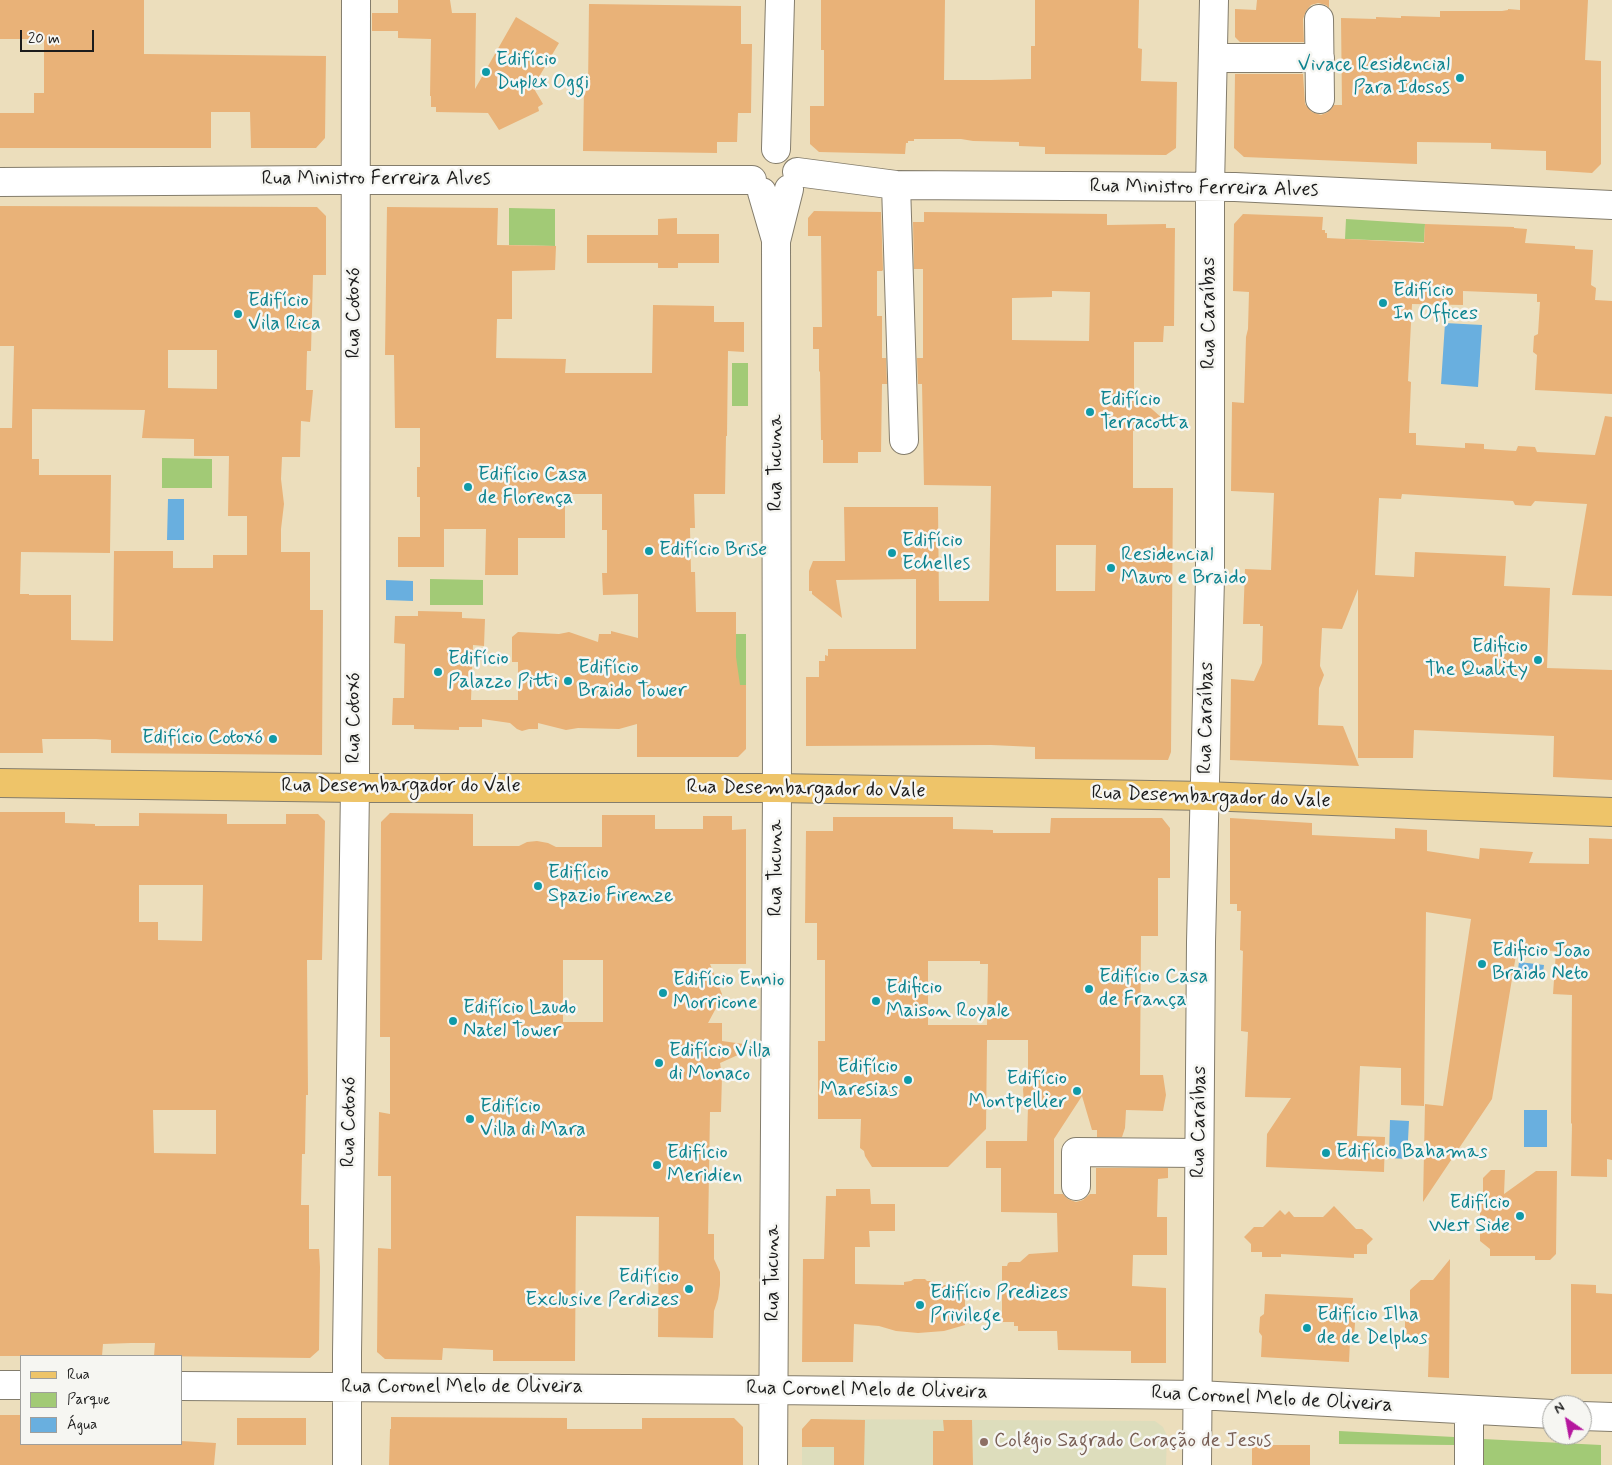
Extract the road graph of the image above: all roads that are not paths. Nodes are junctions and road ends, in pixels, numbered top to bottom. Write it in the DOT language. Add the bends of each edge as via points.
graph roads {
  1 [pos="356,0"];
  2 [pos="780,0"];
  3 [pos="1214,0"];
  4 [pos="1319,19"];
  5 [pos="1213,58"];
  6 [pos="1320,58"];
  7 [pos="1320,99"];
  8 [pos="776,149"];
  9 [pos="355,180"];
  10 [pos="793,181"];
  11 [pos="0,182"];
  12 [pos="757,186"];
  13 [pos="896,186"];
  14 [pos="1210,187"];
  15 [pos="1612,205"];
  16 [pos="776,241"];
  17 [pos="904,440"];
  18 [pos="0,783"];
  19 [pos="355,788"];
  20 [pos="777,788"];
  21 [pos="1205,796"];
  22 [pos="1612,812"];
  23 [pos="1199,1152"];
  24 [pos="1076,1186"];
  25 [pos="0,1385"];
  26 [pos="20,1385"];
  27 [pos="182,1386"];
  28 [pos="348,1387"];
  29 [pos="773,1390"];
  30 [pos="1198,1394"];
  31 [pos="1469,1410"];
  32 [pos="1542,1414"];
  33 [pos="1592,1416"];
  34 [pos="1612,1417"];
  35 [pos="347,1465"];
  36 [pos="773,1465"];
  37 [pos="1197,1465"];
  38 [pos="1469,1465"];
  1 -- 9 [label="street, Rua Cotoxó"];
  2 -- 8 [label="street"];
  3 -- 5 [label="street, Rua Caraíbas"];
  4 -- 6 [label="street"];
  5 -- 6 [label="street"];
  5 -- 14 [label="street, Rua Caraíbas"];
  6 -- 7 [label="street"];
  8 -- 10 [label="street" via="790,155 795,163"];
  8 -- 12 [label="street" via="761,153 752,165 751,172"];
  9 -- 11 [label="street, Rua Ministro Ferreira Alves"];
  9 -- 12 [label="street, Rua Ministro Ferreira Alves"];
  9 -- 19 [label="street, Rua Cotoxó"];
  10 -- 12 [label="street" via="781,194 771,195"];
  10 -- 13 [label="street, Rua Ministro Ferreira Alves"];
  10 -- 16 [label="street, Rua Tucuna"];
  12 -- 16 [label="street, Rua Tucuna"];
  13 -- 14 [label="street, Rua Ministro Ferreira Alves"];
  13 -- 17 [label="street"];
  14 -- 15 [label="street, Rua Ministro Ferreira Alves"];
  14 -- 21 [label="street, Rua Caraíbas" via="1210,578"];
  16 -- 20 [label="street, Rua Tucuna"];
  18 -- 19 [label="main road, Rua Desembargador do Vale"];
  19 -- 20 [label="main road, Rua Desembargador do Vale"];
  19 -- 28 [label="street, Rua Cotoxó"];
  20 -- 21 [label="main road, Rua Desembargador do Vale"];
  20 -- 29 [label="street, Rua Tucuna"];
  21 -- 22 [label="main road, Rua Desembargador do Vale"];
  21 -- 23 [label="street, Rua Caraíbas"];
  23 -- 24 [label="street" via="1076,1152"];
  23 -- 30 [label="street, Rua Caraíbas"];
  25 -- 26 [label="street"];
  27 -- 28 [label="street, Rua Coronel Melo de Oliveira"];
  28 -- 29 [label="street, Rua Coronel Melo de Oliveira"];
  28 -- 35 [label="street, Rua Cotoxó"];
  29 -- 30 [label="street, Rua Coronel Melo de Oliveira"];
  29 -- 36 [label="street, Rua Tucuna"];
  30 -- 31 [label="street, Rua Coronel Melo de Oliveira"];
  30 -- 37 [label="street, Rua Caraíbas"];
  31 -- 32 [label="street, Rua Coronel Melo de Oliveira"];
  31 -- 38 [label="street"];
  33 -- 34 [label="street"];
}
